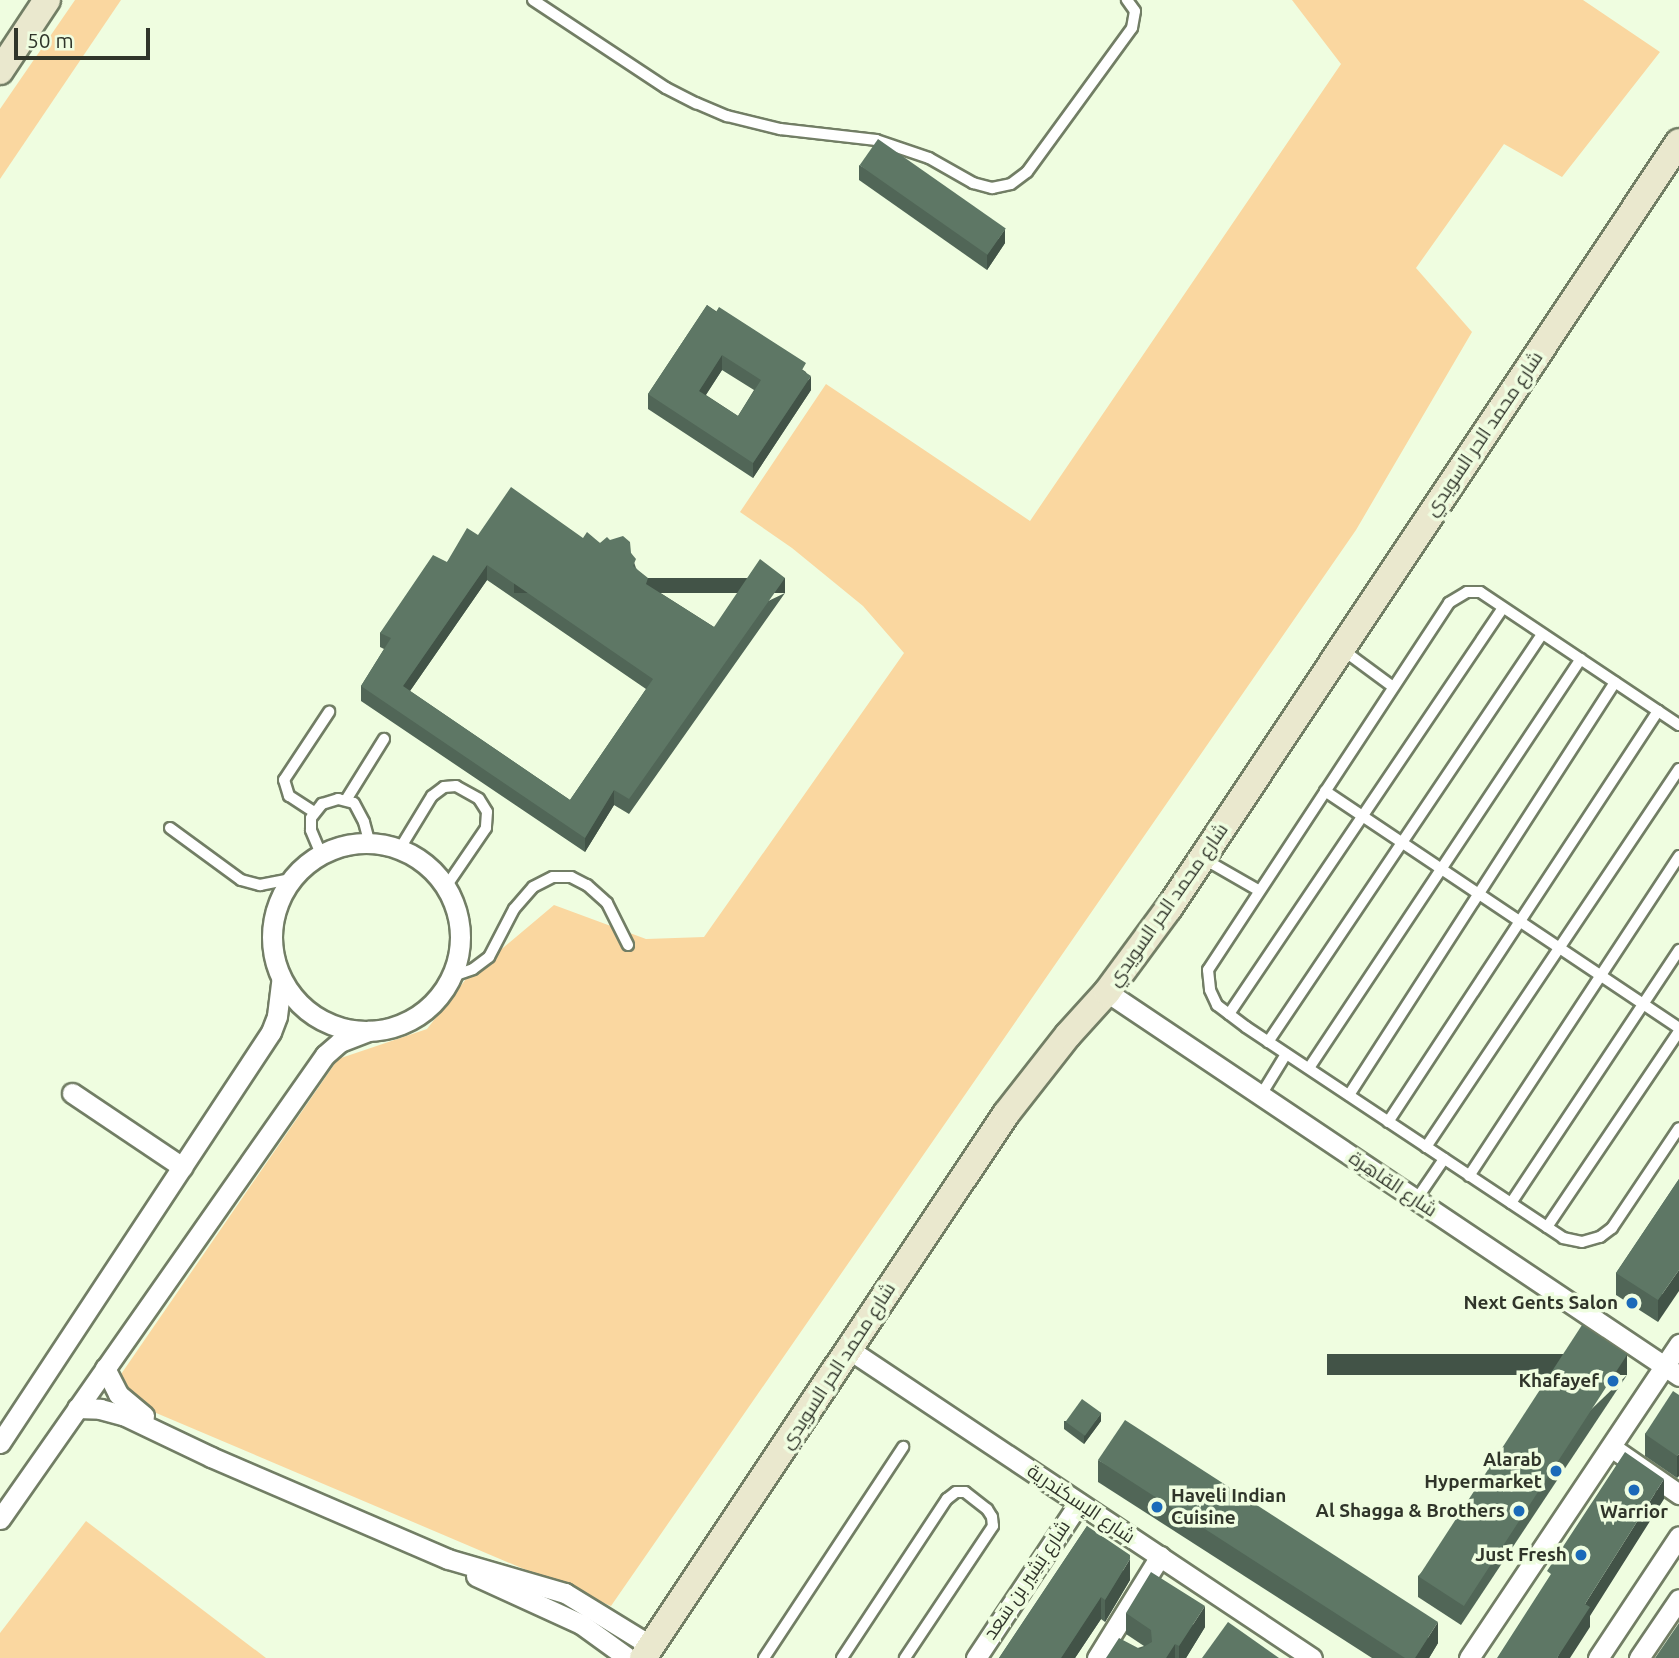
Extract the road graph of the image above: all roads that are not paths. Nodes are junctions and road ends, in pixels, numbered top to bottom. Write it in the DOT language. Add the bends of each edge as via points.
graph roads {
  1 [pos="47,0"];
  2 [pos="533,0"];
  3 [pos="1127,0"];
  4 [pos="0,71"];
  5 [pos="1679,142"];
  6 [pos="1503,608"];
  7 [pos="1542,634"];
  8 [pos="1340,649"];
  9 [pos="1581,659"];
  10 [pos="1615,682"];
  11 [pos="1393,687"];
  12 [pos="1658,711"];
  13 [pos="329,712"];
  14 [pos="1679,725"];
  15 [pos="384,739"];
  16 [pos="1679,769"];
  17 [pos="1325,791"];
  18 [pos="346,800"];
  19 [pos="314,812"];
  20 [pos="1364,816"];
  21 [pos="170,828"];
  22 [pos="1401,842"];
  23 [pos="370,844"];
  24 [pos="400,850"];
  25 [pos="321,854"];
  26 [pos="1679,856"];
  27 [pos="1202,859"];
  28 [pos="1442,869"];
  29 [pos="292,879"];
  30 [pos="445,888"];
  31 [pos="1258,890"];
  32 [pos="1479,894"];
  33 [pos="1521,923"];
  34 [pos="628,945"];
  35 [pos="1561,949"];
  36 [pos="1679,950"];
  37 [pos="1601,975"];
  38 [pos="450,977"];
  39 [pos="281,981"];
  40 [pos="1107,992"];
  41 [pos="1644,1004"];
  42 [pos="1230,1014"];
  43 [pos="1679,1029"];
  44 [pos="369,1031"];
  45 [pos="1268,1042"];
  46 [pos="1286,1054"];
  47 [pos="1309,1068"];
  48 [pos="72,1093"];
  49 [pos="1349,1095"];
  50 [pos="1261,1096"];
  51 [pos="1388,1122"];
  52 [pos="1679,1129"];
  53 [pos="1426,1147"];
  54 [pos="1444,1159"];
  55 [pos="182,1167"];
  56 [pos="1469,1176"];
  57 [pos="1416,1200"];
  58 [pos="1511,1203"];
  59 [pos="1547,1227"];
  60 [pos="1679,1344"];
  61 [pos="850,1350"];
  62 [pos="105,1368"];
  63 [pos="1671,1371"];
  64 [pos="77,1408"];
  65 [pos="163,1433"];
  66 [pos="0,1443"];
  67 [pos="903,1447"];
  68 [pos="1611,1447"];
  69 [pos="1679,1494"];
  70 [pos="1079,1503"];
  71 [pos="0,1519"];
  72 [pos="1679,1536"];
  73 [pos="1160,1556"];
  74 [pos="448,1559"];
  75 [pos="1679,1599"];
  76 [pos="592,1607"];
  77 [pos="581,1624"];
  78 [pos="1110,1639"];
  79 [pos="1131,1651"];
  80 [pos="643,1655"];
  81 [pos="764,1658"];
  82 [pos="842,1658"];
  83 [pos="905,1658"];
  84 [pos="976,1658"];
  85 [pos="1097,1658"];
  86 [pos="1312,1658"];
  87 [pos="1468,1658"];
  88 [pos="1598,1658"];
  89 [pos="1639,1658"];
  1 -- 4 [label="street"];
  2 -- 3 [label="lane" via="666,88 727,116 780,129 876,140 929,158 973,183 992,188 1011,184 1027,172 1132,28 1135,11"];
  5 -- 8 [label="street, شارع محمد الحر السويدي"];
  6 -- 7 [label="lane"];
  6 -- 11 [label="lane" via="1480,592 1467,592 1449,603"];
  6 -- 20 [label="lane"];
  7 -- 9 [label="lane"];
  7 -- 22 [label="lane"];
  8 -- 11 [label="lane"];
  8 -- 27 [label="street, شارع محمد الحر السويدي"];
  9 -- 10 [label="lane"];
  9 -- 28 [label="lane"];
  10 -- 12 [label="lane"];
  10 -- 32 [label="lane"];
  11 -- 17 [label="lane"];
  12 -- 14 [label="lane"];
  12 -- 33 [label="lane"];
  13 -- 19 [label="lane" via="284,780 289,796"];
  15 -- 18 [label="lane"];
  16 -- 35 [label="lane"];
  17 -- 20 [label="lane"];
  17 -- 31 [label="lane"];
  18 -- 19 [label="lane" via="322,804"];
  18 -- 23 [label="lane" via="354,803"];
  19 -- 25 [label="lane" via="311,830"];
  20 -- 22 [label="lane"];
  20 -- 42 [label="lane"];
  21 -- 29 [label="lane" via="241,880 260,885"];
  22 -- 28 [label="lane"];
  22 -- 45 [label="lane"];
  23 -- 24 [label="street"];
  23 -- 25 [label="street" via="350,844"];
  24 -- 30 [label="street" via="435,872"];
  24 -- 30 [label="lane" via="432,796 444,787 456,786 479,799 487,812 486,828"];
  25 -- 29 [label="street"];
  26 -- 37 [label="lane"];
  27 -- 31 [label="lane"];
  27 -- 40 [label="street, شارع محمد الحر السويدي"];
  28 -- 32 [label="lane"];
  28 -- 47 [label="lane"];
  29 -- 39 [label="street" via="279,899 271,934"];
  30 -- 38 [label="street" via="460,927 458,958"];
  31 -- 42 [label="lane" via="1208,970 1217,1005"];
  32 -- 33 [label="lane"];
  32 -- 49 [label="lane"];
  33 -- 35 [label="lane"];
  33 -- 51 [label="lane"];
  34 -- 38 [label="lane" via="607,904 587,885 571,877 553,877 533,887 514,909 489,957"];
  35 -- 37 [label="lane"];
  35 -- 53 [label="lane"];
  36 -- 41 [label="lane"];
  37 -- 41 [label="lane"];
  37 -- 56 [label="lane"];
  38 -- 44 [label="street" via="426,1010 400,1025"];
  39 -- 44 [label="street" via="318,1019 343,1029"];
  39 -- 55 [label="street" via="271,1032"];
  40 -- 50 [label="street, شارع القاهِرة"];
  40 -- 61 [label="street, شارع محمد الحر السويدي" via="1006,1114"];
  41 -- 43 [label="lane"];
  41 -- 58 [label="lane"];
  42 -- 45 [label="lane"];
  43 -- 59 [label="lane"];
  44 -- 62 [label="street" via="340,1042 325,1055"];
  45 -- 46 [label="lane"];
  46 -- 47 [label="lane"];
  46 -- 50 [label="lane"];
  47 -- 49 [label="lane"];
  48 -- 55 [label="street"];
  49 -- 51 [label="lane"];
  50 -- 57 [label="street, شارع القاهِرة"];
  51 -- 53 [label="lane"];
  52 -- 59 [label="lane" via="1612,1228 1600,1237 1582,1242 1563,1238"];
  53 -- 54 [label="lane"];
  54 -- 56 [label="lane"];
  54 -- 57 [label="lane"];
  55 -- 66 [label="street"];
  56 -- 58 [label="lane"];
  57 -- 63 [label="street, شارع القاهِرة"];
  58 -- 59 [label="lane"];
  60 -- 63 [label="street"];
  61 -- 70 [label="street, شارع الإسكندرية"];
  61 -- 80 [label="street, شارع محمد الحر السويدي"];
  62 -- 64 [label="street"];
  62 -- 65 [label="street" via="125,1402"];
  63 -- 68 [label="street"];
  64 -- 65 [label="street" via="112,1411"];
  64 -- 71 [label="street"];
  65 -- 74 [label="street"];
  67 -- 81 [label="lane"];
  68 -- 69 [label="street"];
  68 -- 87 [label="street"];
  70 -- 73 [label="street, شارع الإسكندرية"];
  70 -- 84 [label="street, شارع بَشِير بن سَعد"];
  72 -- 88 [label="street"];
  73 -- 78 [label="street"];
  73 -- 86 [label="street, شارع الإسكندرية"];
  74 -- 76 [label="street" via="551,1588"];
  74 -- 77 [label="street" via="487,1582"];
  75 -- 89 [label="street"];
  76 -- 77 [label="street"];
  76 -- 80 [label="street"];
  77 -- 80 [label="street"];
  78 -- 79 [label="street"];
  78 -- 85 [label="street"];
  82 -- 83 [label="lane" via="947,1499 965,1492 987,1509 993,1526"];
}
